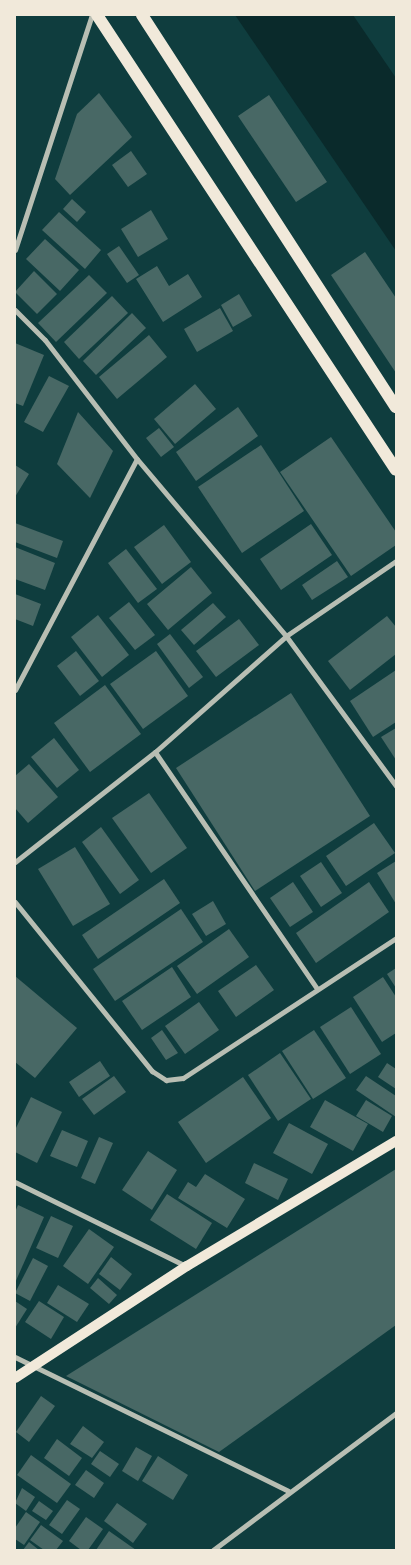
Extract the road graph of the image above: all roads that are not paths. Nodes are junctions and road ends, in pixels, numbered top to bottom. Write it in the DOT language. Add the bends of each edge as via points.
graph roads {
  1 [pos="92,15"];
  2 [pos="97,15"];
  3 [pos="142,15"];
  4 [pos="15,250"];
  5 [pos="15,310"];
  6 [pos="396,407"];
  7 [pos="137,459"];
  8 [pos="396,470"];
  9 [pos="396,561"];
  10 [pos="286,636"];
  11 [pos="15,690"];
  12 [pos="155,752"];
  13 [pos="396,786"];
  14 [pos="15,862"];
  15 [pos="15,902"];
  16 [pos="396,938"];
  17 [pos="317,989"];
  18 [pos="396,1141"];
  19 [pos="15,1182"];
  20 [pos="187,1266"];
  21 [pos="15,1357"];
  22 [pos="34,1367"];
  23 [pos="15,1378"];
  24 [pos="396,1413"];
  25 [pos="288,1491"];
  26 [pos="213,1550"];
  1 -- 4 [label="street"];
  2 -- 8 [label="main road"];
  3 -- 6 [label="main road"];
  5 -- 7 [label="street" via="45,340"];
  7 -- 10 [label="street"];
  7 -- 11 [label="street"];
  9 -- 10 [label="street"];
  10 -- 12 [label="street"];
  10 -- 13 [label="street"];
  12 -- 14 [label="street"];
  12 -- 17 [label="street"];
  15 -- 17 [label="street" via="152,1071 166,1080 183,1078"];
  16 -- 17 [label="street"];
  18 -- 20 [label="main road"];
  19 -- 20 [label="street"];
  20 -- 22 [label="main road"];
  21 -- 22 [label="street"];
  22 -- 23 [label="main road"];
  22 -- 25 [label="street"];
  24 -- 25 [label="street"];
  25 -- 26 [label="street"];
}
